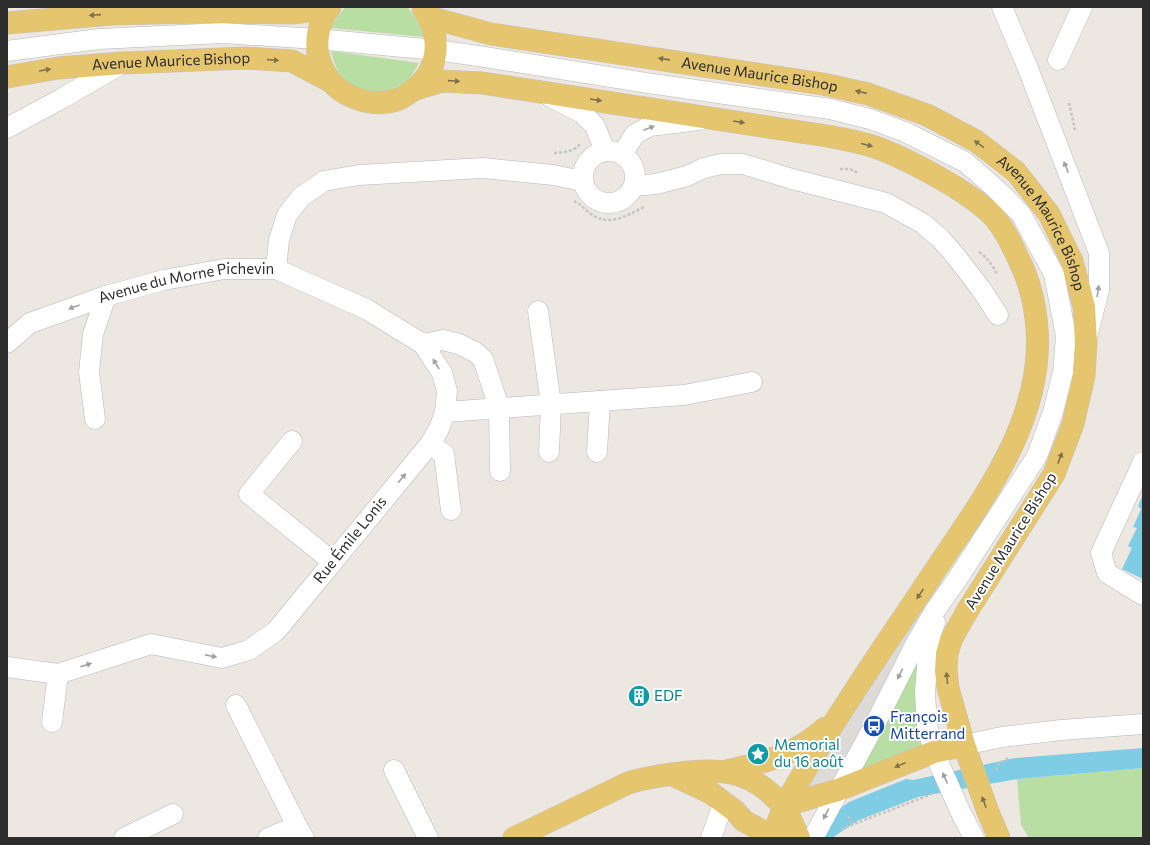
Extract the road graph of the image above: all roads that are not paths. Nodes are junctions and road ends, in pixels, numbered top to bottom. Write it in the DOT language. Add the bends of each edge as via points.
graph roads {
  1 [pos="330,7"];
  2 [pos="1002,7"];
  3 [pos="1082,7"];
  4 [pos="426,12"];
  5 [pos="7,23"];
  6 [pos="317,38"];
  7 [pos="436,50"];
  8 [pos="7,51"];
  9 [pos="1058,60"];
  10 [pos="123,63"];
  11 [pos="7,77"];
  12 [pos="330,81"];
  13 [pos="416,89"];
  14 [pos="542,92"];
  15 [pos="714,118"];
  16 [pos="7,128"];
  17 [pos="614,153"];
  18 [pos="583,181"];
  19 [pos="634,186"];
  20 [pos="276,269"];
  21 [pos="106,296"];
  22 [pos="538,311"];
  23 [pos="998,315"];
  24 [pos="1086,342"];
  25 [pos="7,343"];
  26 [pos="424,344"];
  27 [pos="752,382"];
  28 [pos="600,401"];
  29 [pos="551,404"];
  30 [pos="499,407"];
  31 [pos="445,412"];
  32 [pos="95,419"];
  33 [pos="292,441"];
  34 [pos="430,444"];
  35 [pos="549,452"];
  36 [pos="597,452"];
  37 [pos="1143,462"];
  38 [pos="500,471"];
  39 [pos="451,510"];
  40 [pos="333,562"];
  41 [pos="956,581"];
  42 [pos="1143,595"];
  43 [pos="7,667"];
  44 [pos="58,674"];
  45 [pos="236,705"];
  46 [pos="836,718"];
  47 [pos="52,722"];
  48 [pos="1143,724"];
  49 [pos="964,745"];
  50 [pos="934,752"];
  51 [pos="394,770"];
  52 [pos="726,772"];
  53 [pos="671,774"];
  54 [pos="838,790"];
  55 [pos="724,802"];
  56 [pos="783,806"];
  57 [pos="173,814"];
  58 [pos="300,832"];
  59 [pos="764,834"];
  60 [pos="124,838"];
  61 [pos="268,838"];
  62 [pos="428,838"];
  63 [pos="514,838"];
  64 [pos="711,838"];
  65 [pos="799,838"];
  66 [pos="813,838"];
  67 [pos="974,838"];
  68 [pos="999,838"];
  1 -- 5 [label="main road, one-way" via="293,13 112,14"];
  1 -- 6 [label="main road" via="323,18"];
  24 -- 2 [label="street, one-way" via="1099,290 1099,253"];
  3 -- 9 [label="street"];
  4 -- 7 [label="main road" via="436,39"];
  24 -- 4 [label="main road, Avenue Maurice Bishop, one-way" via="1084,307 1072,261 1049,214 1016,172 976,141 927,115 868,94 823,84 491,34"];
  6 -- 7 [label="street"];
  6 -- 8 [label="street" via="222,33 182,34 99,39"];
  6 -- 12 [label="main road" via="318,55"];
  7 -- 13 [label="main road" via="426,78"];
  7 -- 41 [label="street" via="830,109 870,119 906,132 965,162 1021,214 1054,274 1066,336 1063,372 1053,412 1037,456"];
  11 -- 10 [label="main road, Avenue Maurice Bishop, one-way" via="58,68"];
  10 -- 12 [label="main road, Avenue Maurice Bishop, one-way" via="246,58 292,61"];
  10 -- 16 [label="street"];
  12 -- 13 [label="main road" via="344,94 362,102 381,103 400,99"];
  13 -- 14 [label="main road, Avenue Maurice Bishop, one-way" via="442,81 482,83"];
  14 -- 15 [label="main road, Avenue Maurice Bishop, one-way"];
  14 -- 17 [label="street" via="582,113 595,126"];
  17 -- 15 [label="street, one-way" via="635,134 650,126"];
  15 -- 46 [label="main road, Avenue Maurice Bishop, one-way" via="827,136 875,147 933,174 976,200 994,217 1025,270 1035,306 1038,349 1033,386 1019,431 988,490"];
  17 -- 18 [label="street" via="594,156 585,165"];
  17 -- 19 [label="street" via="629,160 634,168"];
  18 -- 19 [label="street" via="590,196 605,204 623,200"];
  18 -- 20 [label="street, Avenue du Morne Pichevin" via="553,174 483,168 359,175 324,181 301,197 287,215 279,240"];
  19 -- 23 [label="street" via="656,184 721,164 743,164 886,204 922,223 940,238 981,289"];
  20 -- 21 [label="street, Avenue du Morne Pichevin" via="224,269 164,280"];
  20 -- 26 [label="street, Rue Émile Lonis" via="366,309"];
  21 -- 25 [label="street, Avenue du Morne Pichevin, one-way" via="30,323"];
  21 -- 32 [label="street" via="93,334 89,372"];
  22 -- 29 [label="street"];
  49 -- 24 [label="main road, Avenue Maurice Bishop, one-way" via="948,688 947,654 951,640 1054,474 1073,424 1084,376"];
  26 -- 30 [label="street" via="443,340 475,352 483,359"];
  31 -- 26 [label="street, Rue Émile Lonis, one-way" via="447,391 442,373"];
  27 -- 28 [label="street" via="684,395"];
  28 -- 29 [label="street"];
  28 -- 36 [label="street"];
  29 -- 30 [label="street"];
  29 -- 35 [label="street"];
  30 -- 31 [label="street"];
  30 -- 38 [label="street"];
  31 -- 34 [label="street, Rue Émile Lonis"];
  33 -- 40 [label="street" via="249,494"];
  34 -- 39 [label="street" via="444,454"];
  40 -- 34 [label="street, Rue Émile Lonis, one-way"];
  37 -- 42 [label="street" via="1101,553 1107,573"];
  44 -- 40 [label="street, Rue Émile Lonis, one-way" via="151,644 222,658 249,650 276,631"];
  41 -- 50 [label="street" via="931,633 925,693 927,725"];
  41 -- 54 [label="street, one-way" via="915,645"];
  43 -- 44 [label="street, Rue Émile Lonis"];
  44 -- 47 [label="street"];
  45 -- 58 [label="street"];
  46 -- 52 [label="main road" via="806,743 787,754"];
  46 -- 56 [label="main road, Avenue Maurice Bishop"];
  48 -- 49 [label="street" via="1060,730 1002,737"];
  49 -- 50 [label="main road"];
  68 -- 49 [label="main road, Avenue Maurice Bishop, one-way"];
  50 -- 54 [label="main road, one-way"];
  67 -- 50 [label="street, one-way"];
  51 -- 62 [label="street"];
  52 -- 53 [label="main road" via="708,770"];
  52 -- 56 [label="main road" via="736,773 758,784"];
  53 -- 55 [label="main road" via="706,790"];
  53 -- 63 [label="main road" via="628,783"];
  54 -- 56 [label="main road"];
  54 -- 66 [label="street, one-way"];
  55 -- 59 [label="main road"];
  55 -- 64 [label="street"];
  56 -- 59 [label="main road, Avenue Maurice Bishop"];
  56 -- 65 [label="main road"];
  57 -- 60 [label="street"];
  58 -- 61 [label="street"];
}
